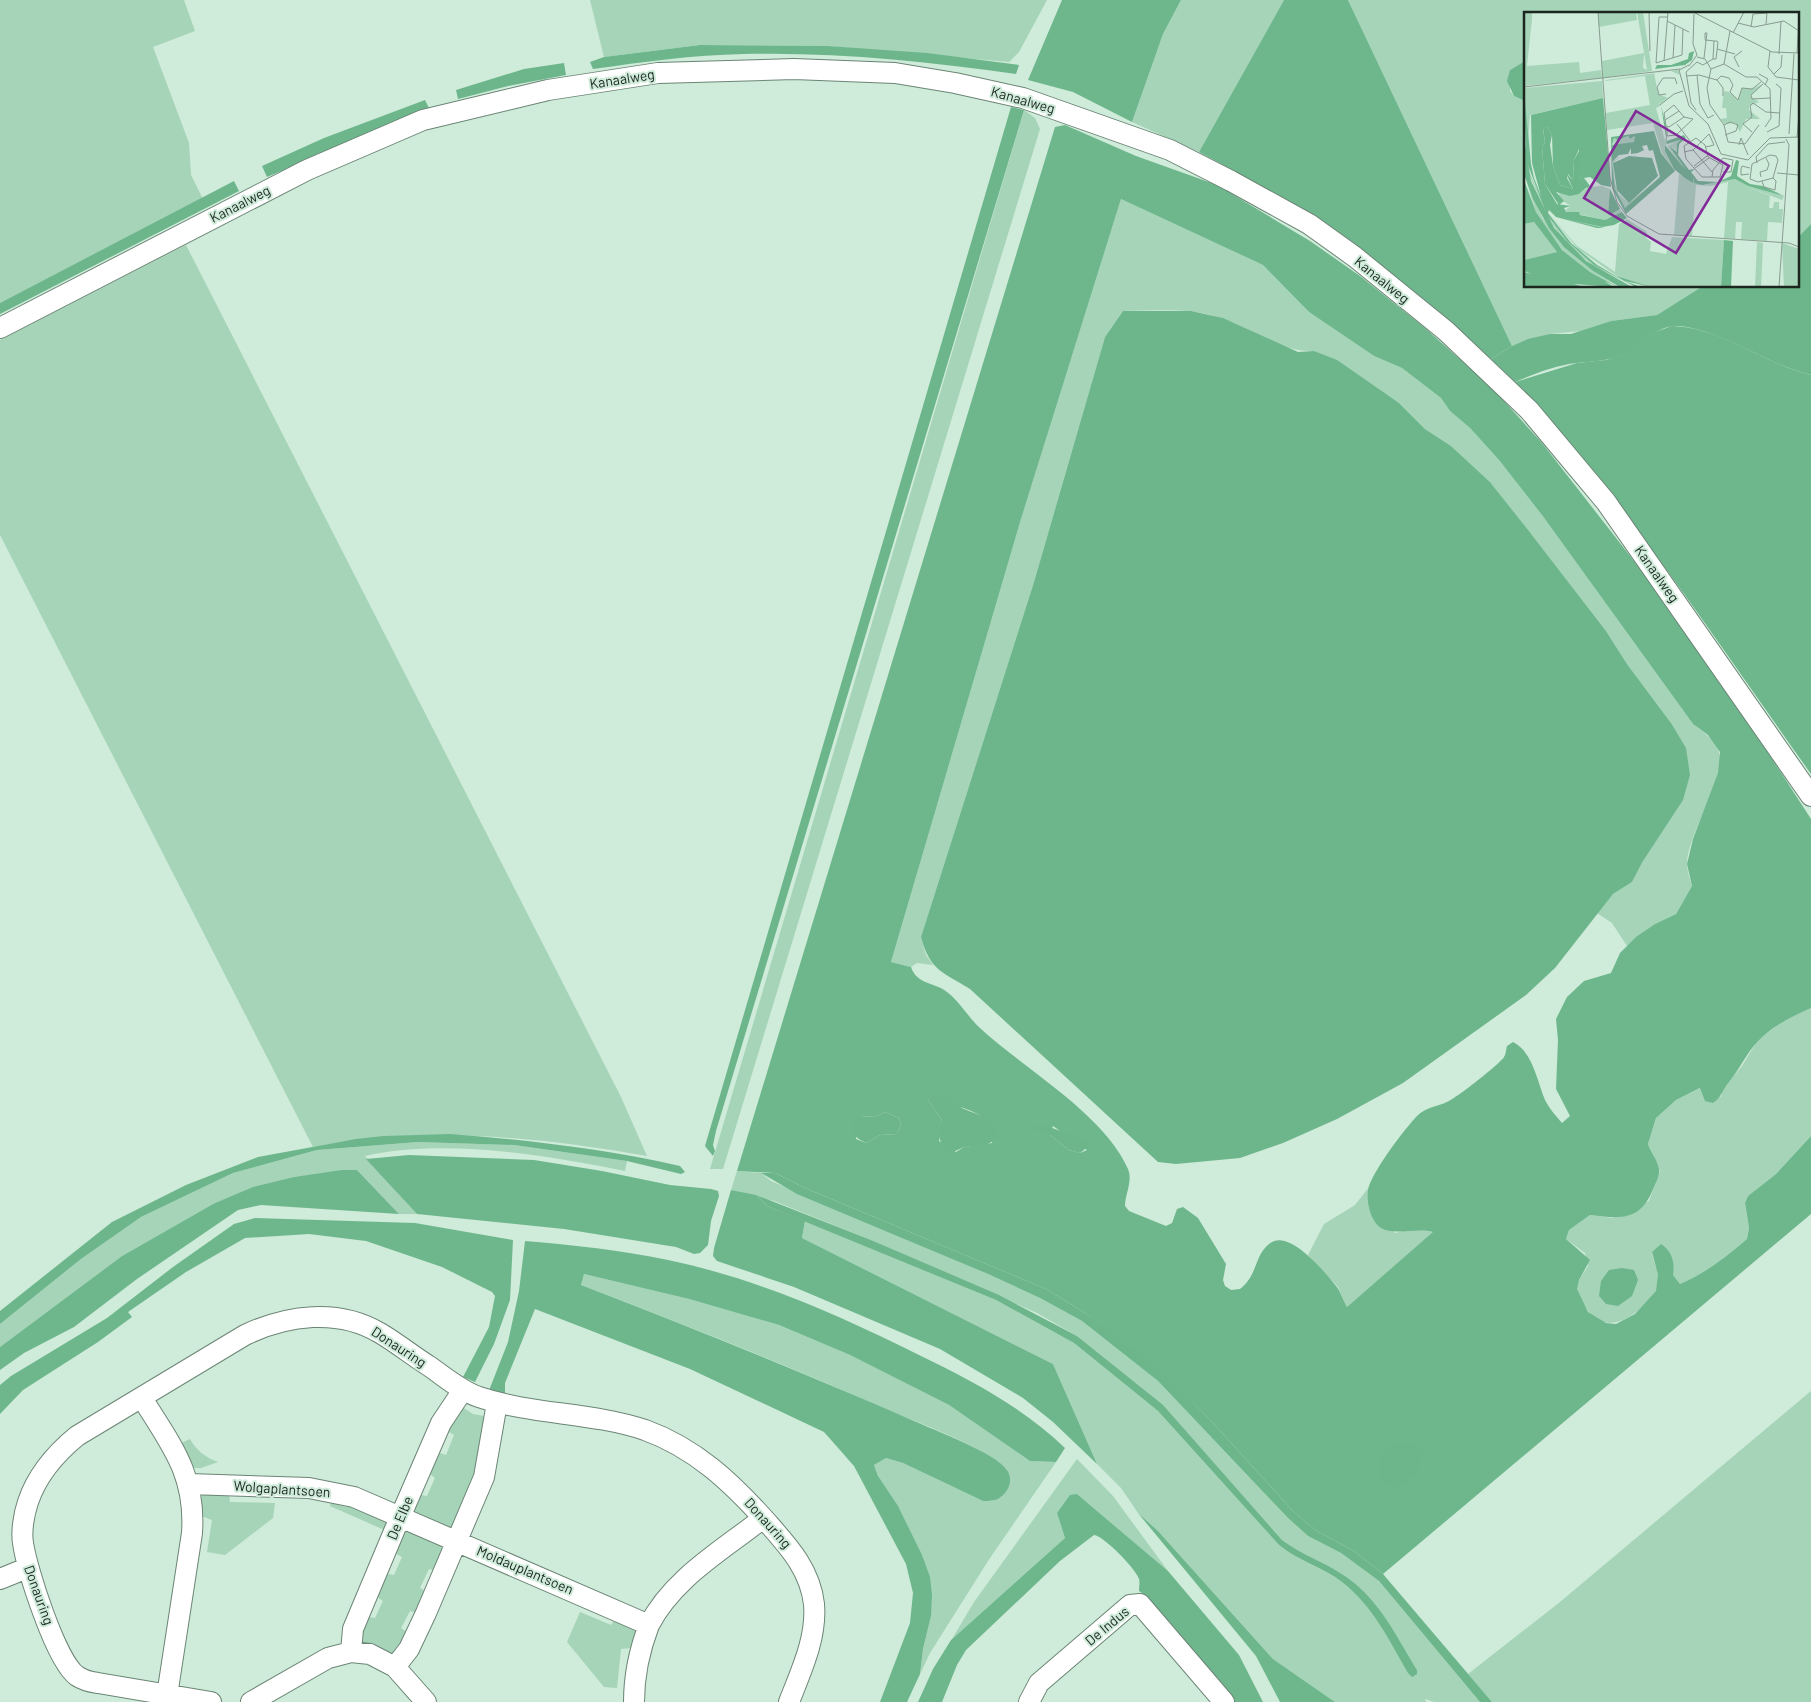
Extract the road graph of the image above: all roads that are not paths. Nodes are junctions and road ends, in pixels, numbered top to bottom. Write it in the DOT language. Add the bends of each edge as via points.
graph roads {
  1 [pos="0,328"];
  2 [pos="1811,796"];
  3 [pos="463,1390"];
  4 [pos="142,1398"];
  5 [pos="497,1403"];
  6 [pos="189,1484"];
  7 [pos="400,1517"];
  8 [pos="763,1518"];
  9 [pos="458,1541"];
  10 [pos="27,1568"];
  11 [pos="0,1579"];
  12 [pos="649,1625"];
  13 [pos="351,1652"];
  14 [pos="395,1667"];
  15 [pos="166,1699"];
  16 [pos="211,1702"];
  17 [pos="251,1702"];
  18 [pos="426,1702"];
  19 [pos="634,1702"];
  20 [pos="789,1702"];
  21 [pos="1029,1702"];
  22 [pos="1224,1702"];
  1 -- 2 [label="street, Kanaalweg" via="307,170 387,135 422,120 548,90 658,73 794,68 895,73 1023,98 1170,150 1309,224 1446,331 1529,410 1606,502"];
  3 -- 4 [label="street, Donauring" via="373,1330 342,1319 297,1317 268,1324 245,1335"];
  3 -- 5 [label="street, Donauring"];
  3 -- 7 [label="street, De Elbe" via="441,1423"];
  4 -- 6 [label="street" via="178,1456"];
  4 -- 10 [label="street, Donauring" via="77,1436 58,1452 39,1478 25,1518 23,1541"];
  5 -- 8 [label="street, Donauring" via="617,1423 672,1442 714,1469"];
  5 -- 9 [label="street" via="484,1477"];
  6 -- 7 [label="street, Wolgaplantsoen" via="310,1488 354,1497"];
  6 -- 15 [label="street" via="194,1511 192,1533"];
  7 -- 9 [label="street, Moldauplantsoen"];
  7 -- 13 [label="street, De Elbe" via="353,1629"];
  8 -- 12 [label="street" via="672,1590 658,1606"];
  8 -- 20 [label="street, Donauring" via="800,1562 811,1587 814,1604 812,1638"];
  9 -- 12 [label="street, Moldauplantsoen"];
  9 -- 14 [label="street" via="409,1649"];
  10 -- 11 [label="street"];
  10 -- 15 [label="street, Donauring" via="61,1656 76,1675 86,1681"];
  12 -- 19 [label="street" via="636,1666"];
  13 -- 14 [label="street" via="370,1654"];
  13 -- 17 [label="street" via="328,1658"];
  14 -- 18 [label="street"];
  15 -- 16 [label="street, Donauring"];
  21 -- 22 [label="street, De Indus" via="1039,1683 1130,1604 1140,1604"];
}
